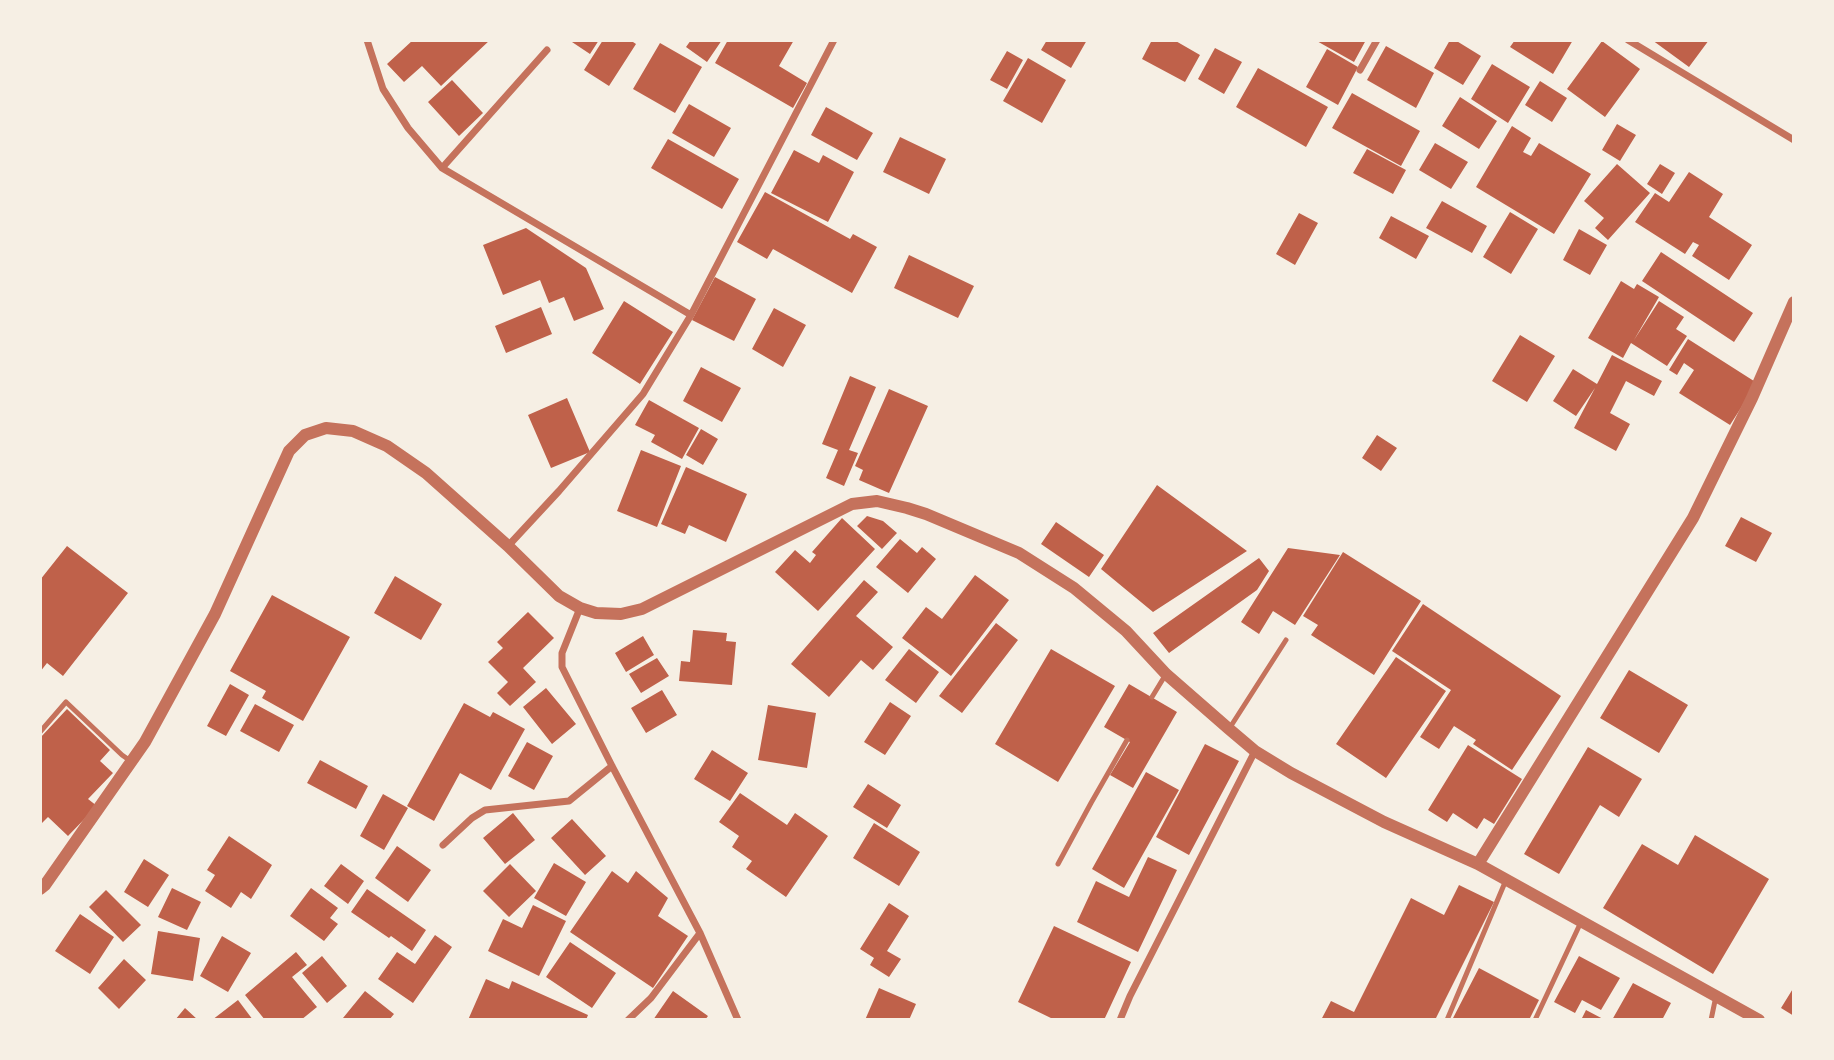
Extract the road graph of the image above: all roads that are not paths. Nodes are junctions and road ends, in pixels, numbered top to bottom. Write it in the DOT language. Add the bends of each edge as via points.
graph roads {
  1 [pos="367,40"];
  2 [pos="834,40"];
  3 [pos="1377,40"];
  4 [pos="1628,40"];
  5 [pos="547,50"];
  6 [pos="1360,70"];
  7 [pos="1794,140"];
  8 [pos="442,168"];
  9 [pos="1794,302"];
  10 [pos="691,314"];
  11 [pos="508,546"];
  12 [pos="580,608"];
  13 [pos="1286,640"];
  14 [pos="1166,674"];
  15 [pos="1152,697"];
  16 [pos="1228,729"];
  17 [pos="40,732"];
  18 [pos="1127,740"];
  19 [pos="1255,751"];
  20 [pos="132,762"];
  21 [pos="612,766"];
  22 [pos="443,845"];
  23 [pos="1058,864"];
  24 [pos="1478,864"];
  25 [pos="1506,880"];
  26 [pos="40,889"];
  27 [pos="1581,922"];
  28 [pos="700,933"];
  29 [pos="1716,996"];
  30 [pos="628,1020"];
  31 [pos="738,1020"];
  32 [pos="1121,1020"];
  33 [pos="1447,1020"];
  34 [pos="1535,1020"];
  35 [pos="1712,1020"];
  36 [pos="1759,1020"];
  1 -- 8 [label="street" via="383,89"];
  2 -- 10 [label="street"];
  3 -- 6 [label="street"];
  4 -- 7 [label="street"];
  5 -- 8 [label="street"];
  8 -- 10 [label="street"];
  9 -- 24 [label="street" via="1693,518"];
  10 -- 11 [label="street" via="643,394"];
  11 -- 12 [label="street" via="559,596"];
  11 -- 20 [label="street" via="426,473 387,446 353,431 326,428 306,435 289,452 215,614"];
  12 -- 14 [label="street" via="621,614 642,609 852,504 877,501 926,514 1018,553 1074,587 1126,631"];
  12 -- 21 [label="street" via="562,653 562,667"];
  13 -- 16 [label="lane"];
  14 -- 15 [label="lane"];
  14 -- 16 [label="street"];
  16 -- 19 [label="street"];
  17 -- 20 [label="lane" via="66,702"];
  18 -- 23 [label="lane"];
  19 -- 24 [label="street" via="1384,822"];
  19 -- 32 [label="street"];
  20 -- 26 [label="street"];
  21 -- 22 [label="street" via="569,801 485,810"];
  21 -- 28 [label="street"];
  24 -- 25 [label="street"];
  25 -- 27 [label="street"];
  25 -- 33 [label="lane"];
  27 -- 29 [label="street"];
  27 -- 34 [label="lane"];
  28 -- 30 [label="street" via="652,998"];
  28 -- 31 [label="street"];
  29 -- 35 [label="lane"];
  29 -- 36 [label="street"];
}
